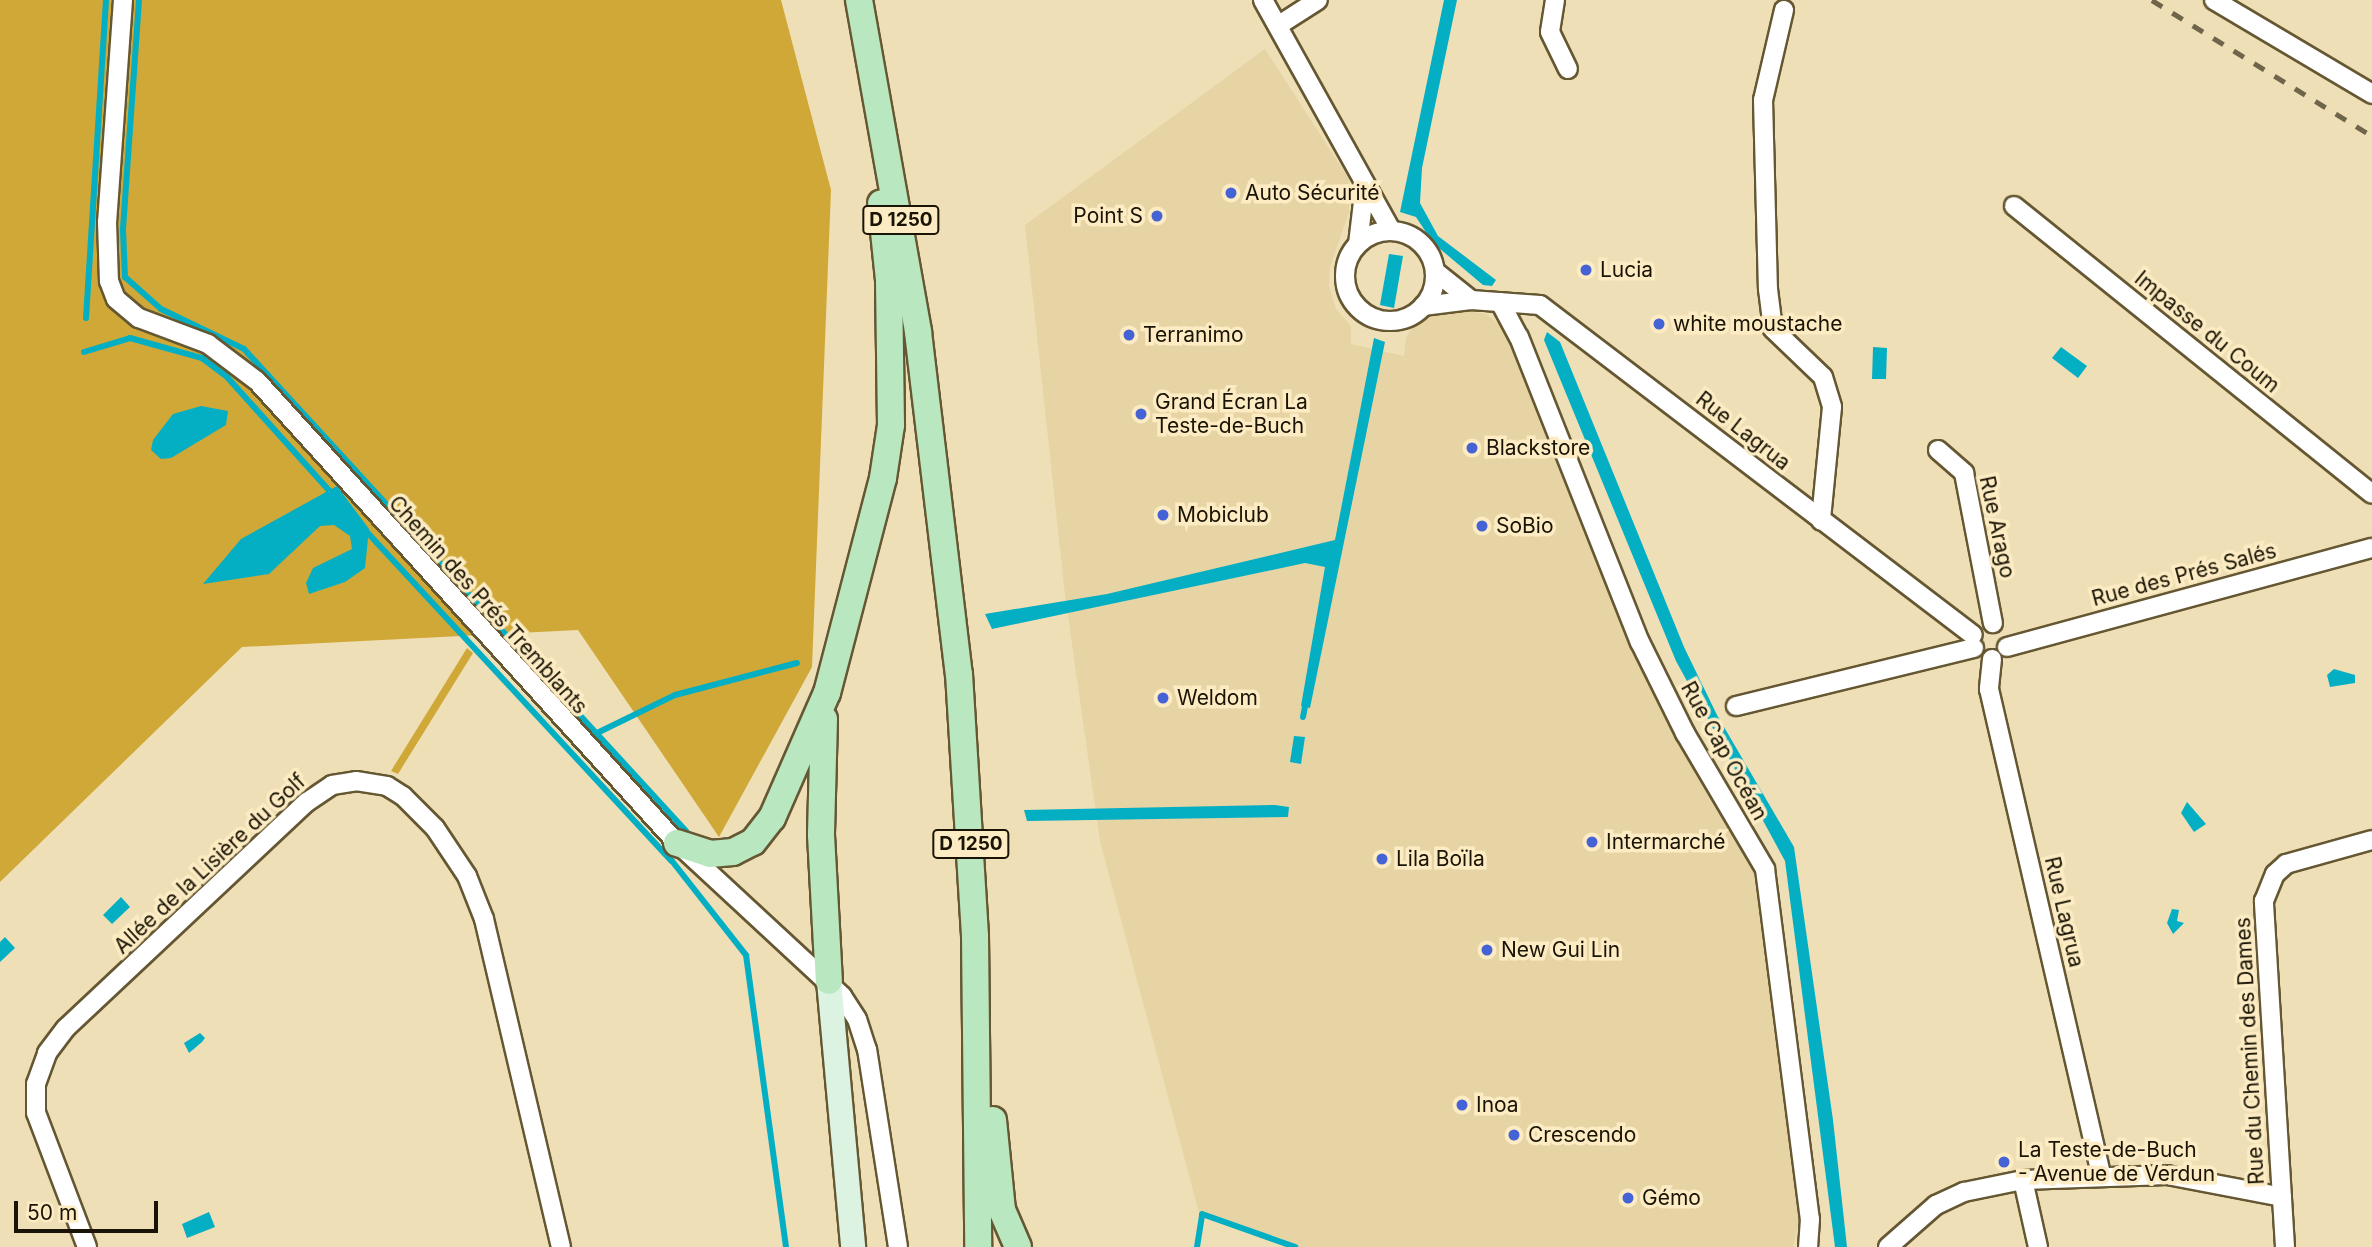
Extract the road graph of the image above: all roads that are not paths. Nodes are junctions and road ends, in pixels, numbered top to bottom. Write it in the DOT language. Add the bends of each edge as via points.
graph roads {
  1 [pos="123,0"];
  2 [pos="858,0"];
  3 [pos="1263,0"];
  4 [pos="1318,0"];
  5 [pos="1555,0"];
  6 [pos="2214,0"];
  7 [pos="1784,10"];
  8 [pos="1279,26"];
  9 [pos="1568,69"];
  10 [pos="2372,94"];
  11 [pos="1366,182"];
  12 [pos="2014,206"];
  13 [pos="1391,230"];
  14 [pos="1358,244"];
  15 [pos="1436,272"];
  16 [pos="1471,300"];
  17 [pos="1500,302"];
  18 [pos="1423,306"];
  19 [pos="1938,450"];
  20 [pos="2372,494"];
  21 [pos="1821,520"];
  22 [pos="2372,548"];
  23 [pos="1993,624"];
  24 [pos="1974,642"];
  25 [pos="2007,647"];
  26 [pos="1992,659"];
  27 [pos="827,693"];
  28 [pos="1736,706"];
  29 [pos="2372,839"];
  30 [pos="677,843"];
  31 [pos="975,936"];
  32 [pos="829,981"];
  33 [pos="2101,1174"];
  34 [pos="2023,1180"];
  35 [pos="2282,1197"];
  36 [pos="87,1247"];
  37 [pos="561,1247"];
  38 [pos="853,1247"];
  39 [pos="898,1247"];
  40 [pos="978,1247"];
  41 [pos="1018,1247"];
  42 [pos="1808,1247"];
  43 [pos="1888,1247"];
  44 [pos="2038,1247"];
  45 [pos="2285,1247"];
  1 -- 30 [label="street, Chemin des Prés Tremblants" via="106,234 108,281 116,299 139,318 208,344 257,381"];
  2 -- 27 [label="main road" via="889,280 891,425 883,478"];
  2 -- 31 [label="main road, D 1250" via="897,200 934,442 959,674"];
  3 -- 8 [label="street"];
  4 -- 8 [label="street"];
  5 -- 9 [label="street" via="1550,32"];
  6 -- 10 [label="street"];
  7 -- 21 [label="street" via="1763,100 1768,289 1773,329 1823,377 1832,407"];
  8 -- 11 [label="street"];
  11 -- 13 [label="street"];
  11 -- 14 [label="street"];
  12 -- 20 [label="street, Impasse du Coum"];
  13 -- 14 [label="street"];
  13 -- 15 [label="street" via="1411,235 1424,246"];
  14 -- 18 [label="street" via="1345,274 1354,304 1368,316 1397,321"];
  15 -- 16 [label="street"];
  15 -- 18 [label="street" via="1434,288"];
  16 -- 17 [label="street, Rue Lagrua"];
  16 -- 18 [label="street, Rue Lagrua"];
  17 -- 21 [label="street, Rue Lagrua" via="1548,309"];
  17 -- 42 [label="street, Rue Cap Océan" via="1645,653 1685,733 1765,869 1810,1219"];
  19 -- 23 [label="street, Rue Arago" via="1964,472"];
  21 -- 24 [label="street, Rue Lagrua"];
  22 -- 25 [label="street, Rue des Prés Salés"];
  23 -- 24 [label="street" via="1982,625"];
  23 -- 25 [label="street" via="2007,635"];
  24 -- 26 [label="street"];
  24 -- 28 [label="street"];
  25 -- 26 [label="street"];
  26 -- 33 [label="street, Rue Lagrua" via="1989,689"];
  27 -- 30 [label="main road" via="772,818 753,842 733,852 710,854"];
  27 -- 32 [label="main road" via="820,763"];
  29 -- 35 [label="street, Rue du Chemin des Dames" via="2286,864 2275,874 2264,901"];
  30 -- 32 [label="street, Chemin des Prés Tremblants"];
  31 -- 40 [label="main road, D 1250"];
  31 -- 41 [label="main road" via="1002,1210"];
  32 -- 38 [label="street"];
  32 -- 39 [label="street, Chemin des Prés Tremblants" via="857,1019 867,1049"];
  33 -- 34 [label="street"];
  33 -- 35 [label="street" via="2167,1174"];
  34 -- 43 [label="street" via="1964,1192 1936,1205"];
  34 -- 44 [label="street"];
  35 -- 45 [label="street, Rue du Chemin des Dames"];
  36 -- 37 [label="street, Allée de la Lisière du Golf" via="36,1113 36,1084 47,1053 66,1028 307,802 332,785 356,781 387,786 403,796 435,828 467,876 484,919"];
}
